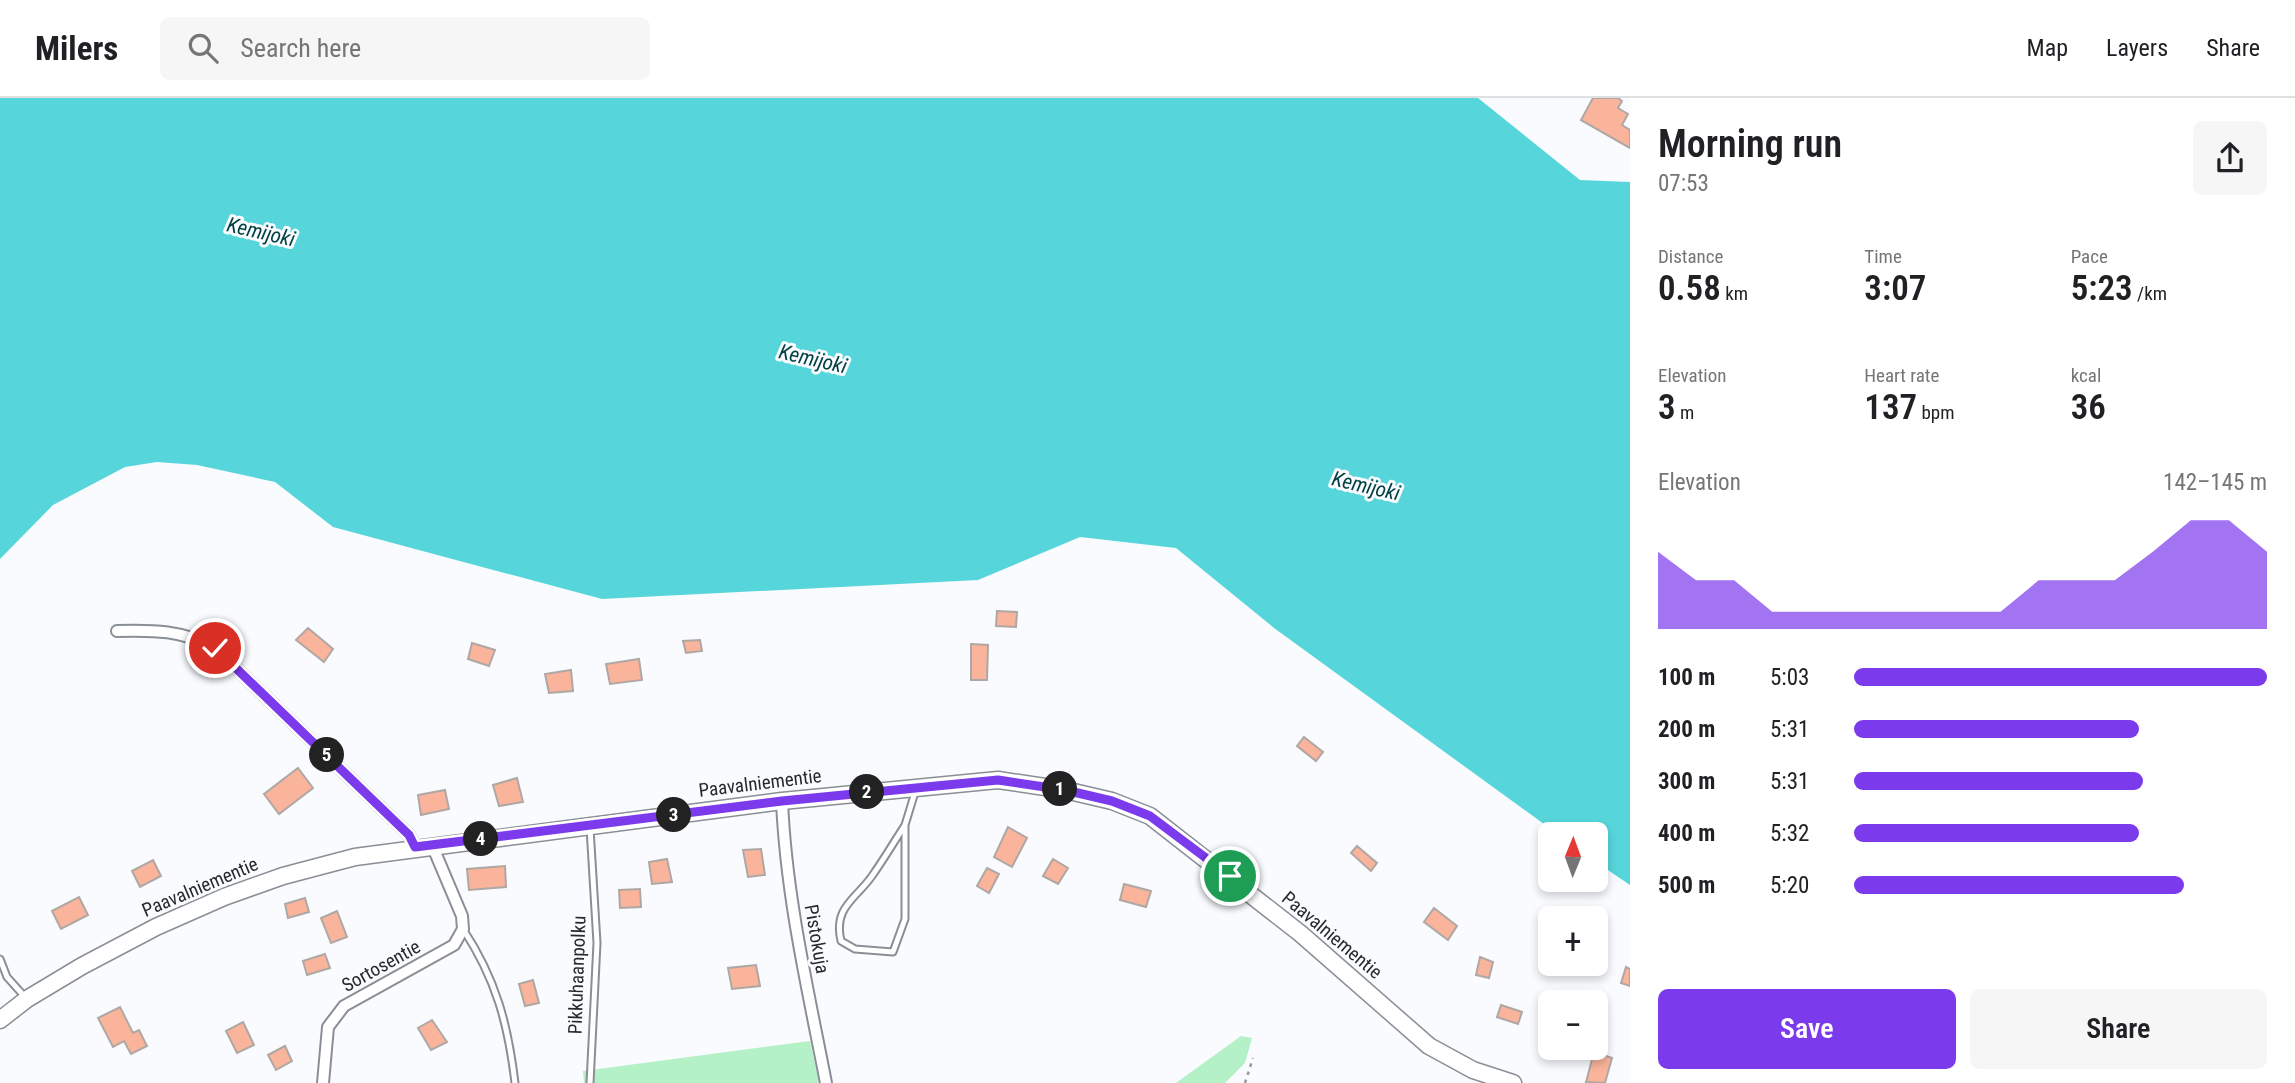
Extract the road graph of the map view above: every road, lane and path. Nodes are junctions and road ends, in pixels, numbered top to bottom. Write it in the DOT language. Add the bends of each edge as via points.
graph roads {
  1 [pos="117,631"];
  2 [pos="917,786"];
  3 [pos="782,801"];
  4 [pos="905,825"];
  5 [pos="589,826"];
  6 [pos="424,846"];
  7 [pos="463,929"];
  8 [pos="0,959"];
  9 [pos="27,999"];
  10 [pos="0,1020"];
  11 [pos="1253,1058"];
  12 [pos="1470,1077"];
  13 [pos="323,1083"];
  14 [pos="515,1083"];
  15 [pos="590,1083"];
  16 [pos="826,1083"];
  17 [pos="1245,1083"];
  18 [pos="1513,1083"];
  1 -- 6 [label="street" via="153,630 196,638 215,648"];
  2 -- 3 [label="street, Paavalniementie"];
  2 -- 4 [label="lane"];
  2 -- 12 [label="street, Paavalniementie" via="998,780 1030,783 1112,801 1150,816 1301,934"];
  3 -- 5 [label="street, Paavalniementie"];
  3 -- 16 [label="street, Pistokuja" via="784,844"];
  4 -- 4 [label="lane" via="870,879 848,901 838,926 841,941 855,949 893,952 905,919"];
  5 -- 6 [label="street, Paavalniementie"];
  5 -- 15 [label="lane, Pikkuhaanpolku" via="597,943"];
  6 -- 7 [label="street" via="462,916"];
  6 -- 9 [label="street, Paavalniementie" via="319,866 224,897 156,927"];
  7 -- 13 [label="street, Sortosentie" via="454,944 344,1006 328,1027"];
  7 -- 14 [label="lane" via="502,1011"];
  8 -- 9 [label="lane" via="7,977"];
  9 -- 10 [label="street, Paavalniementie"];
  11 -- 17 [label="path"];
  12 -- 18 [label="street, Paavalniementie"];
}
